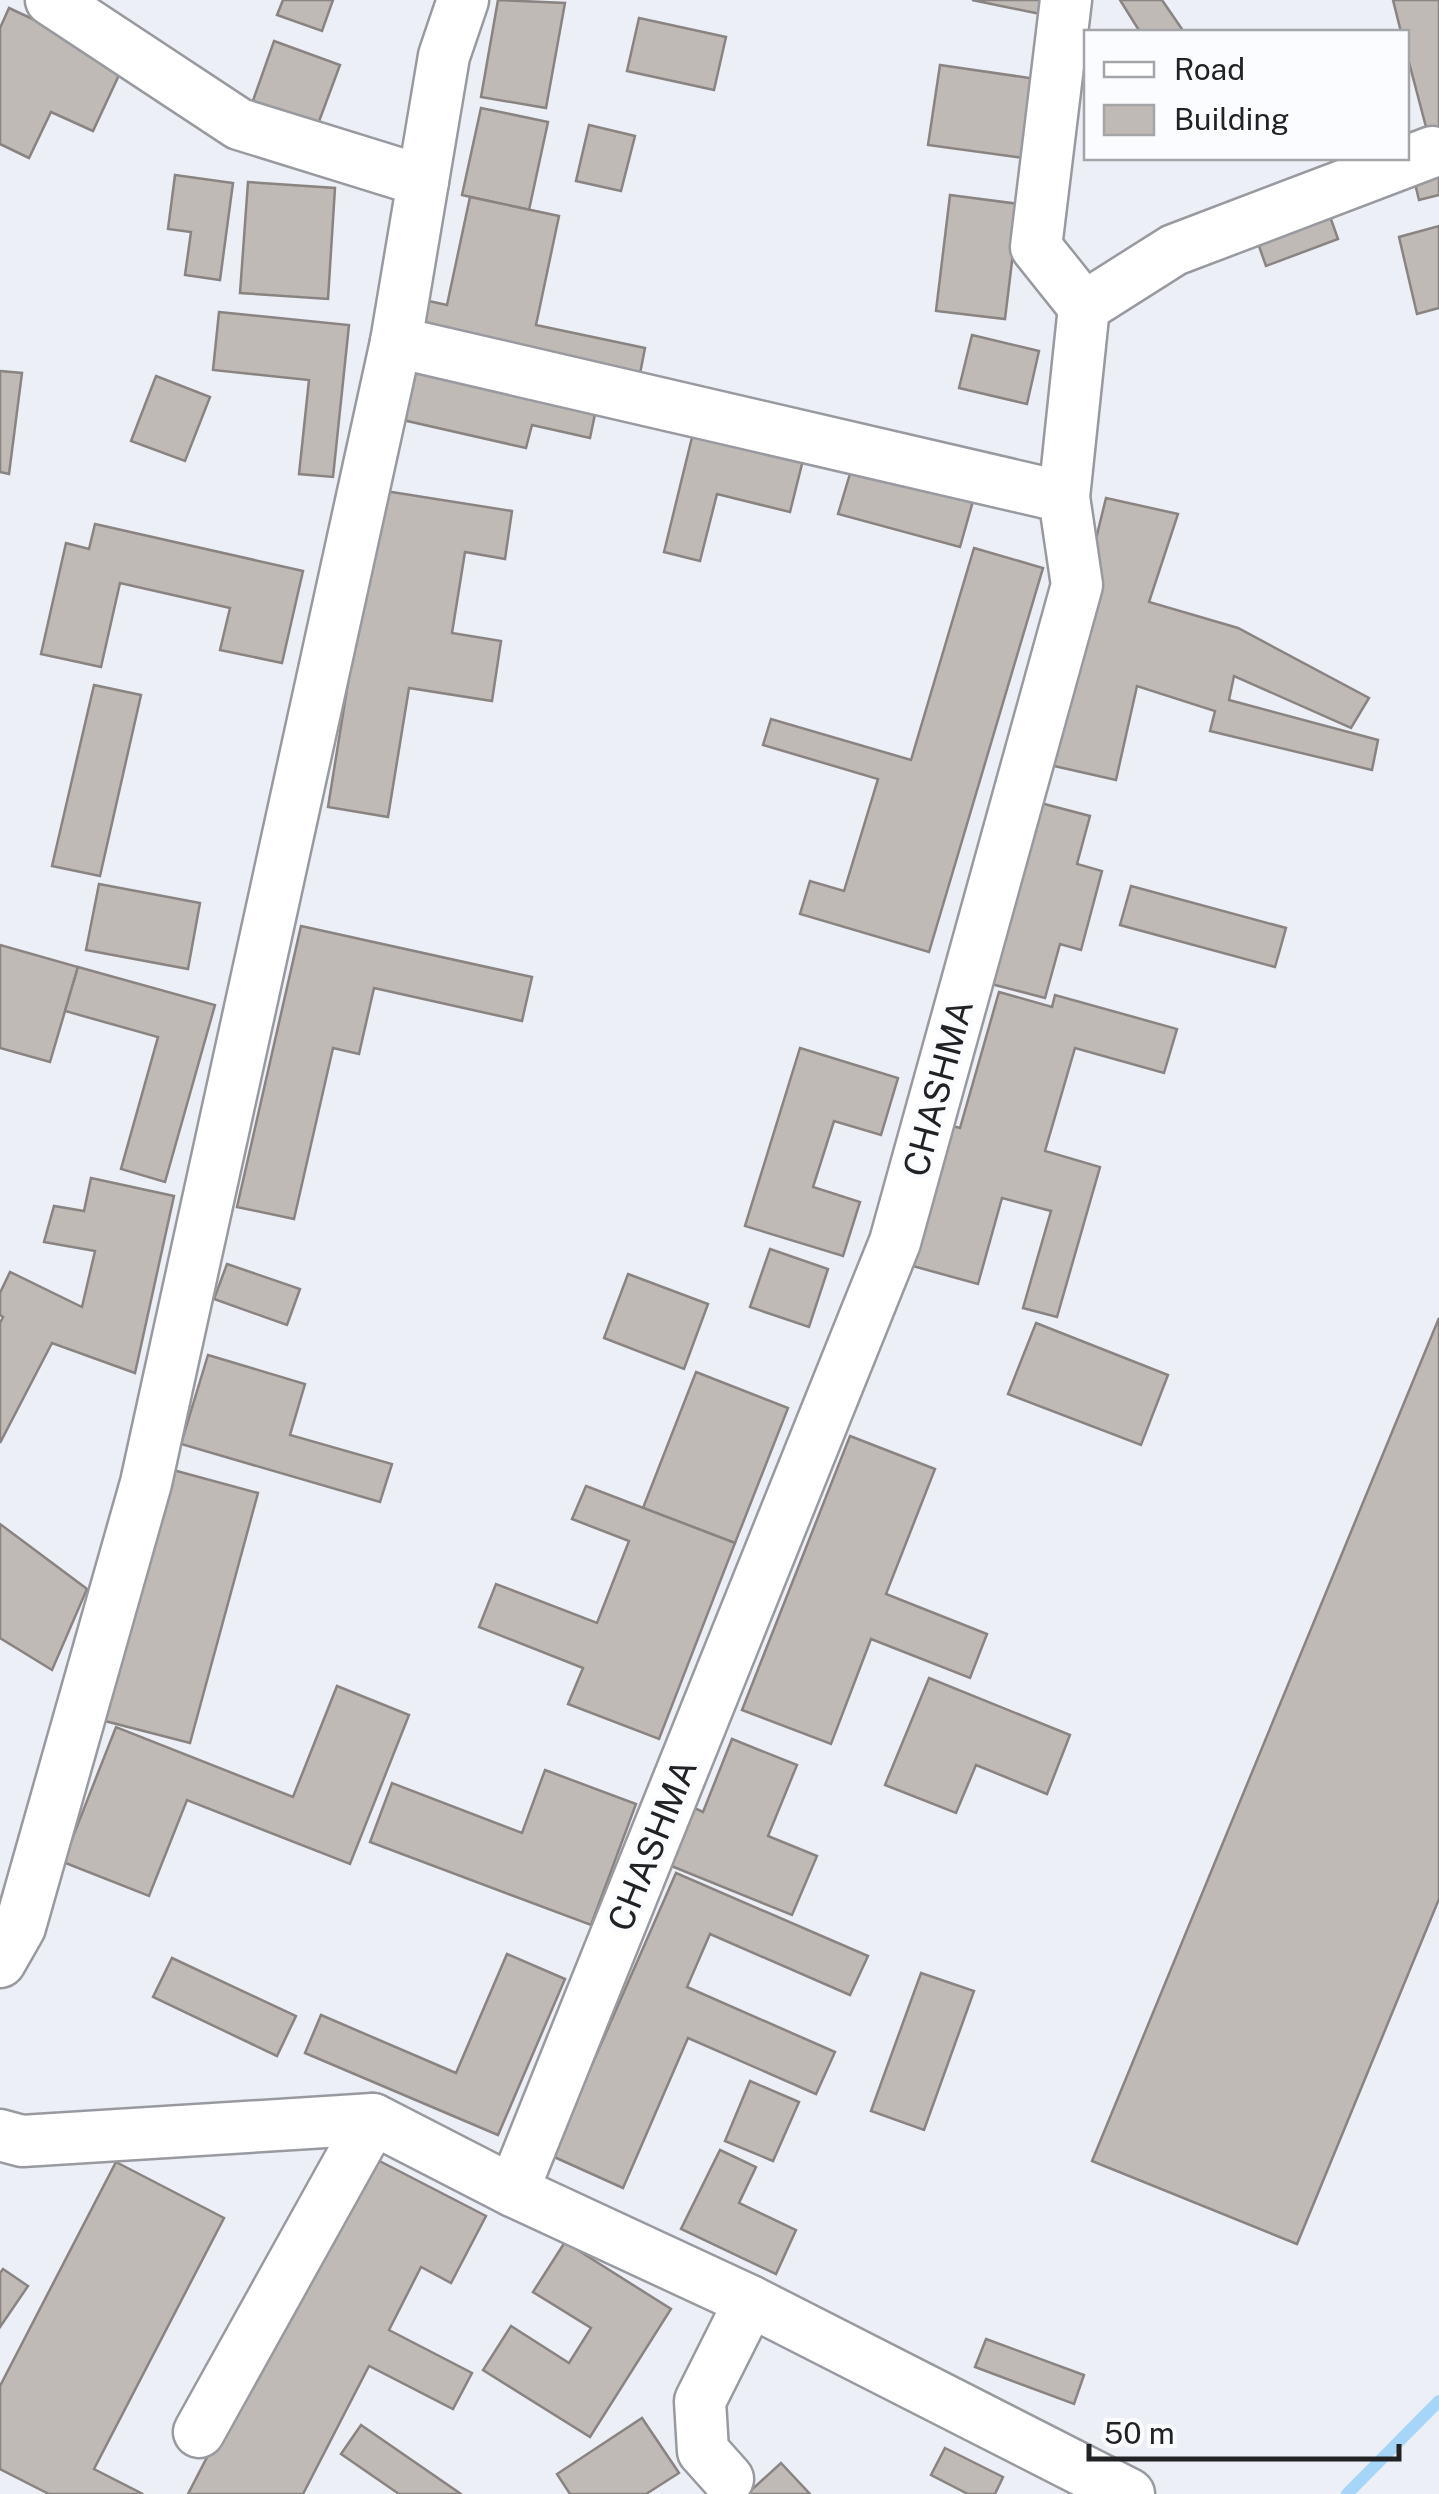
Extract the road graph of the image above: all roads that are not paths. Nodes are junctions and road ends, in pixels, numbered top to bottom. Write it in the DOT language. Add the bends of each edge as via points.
graph roads {
  1 [pos="51,0"];
  2 [pos="463,0"];
  3 [pos="1066,0"];
  4 [pos="1432,152"];
  5 [pos="423,181"];
  6 [pos="1084,306"];
  7 [pos="396,342"];
  8 [pos="1064,497"];
  9 [pos="0,1962"];
  10 [pos="373,2119"];
  11 [pos="0,2135"];
  12 [pos="513,2191"];
  13 [pos="750,2301"];
  14 [pos="199,2432"];
  15 [pos="728,2479"];
  16 [pos="1128,2494"];
  1 -- 5 [label="street" via="238,124"];
  2 -- 5 [label="street" via="444,56"];
  3 -- 6 [label="street" via="1036,247"];
  4 -- 6 [label="street" via="1174,250"];
  5 -- 7 [label="street"];
  6 -- 8 [label="street, CHASHMA"];
  7 -- 8 [label="street"];
  7 -- 9 [label="street" via="146,1483 20,1927"];
  8 -- 12 [label="street, CHASHMA" via="1077,585 896,1242"];
  10 -- 11 [label="street" via="22,2140"];
  10 -- 12 [label="street"];
  10 -- 14 [label="street"];
  12 -- 13 [label="street"];
  13 -- 15 [label="street" via="700,2401 702,2451"];
  13 -- 16 [label="street"];
}
